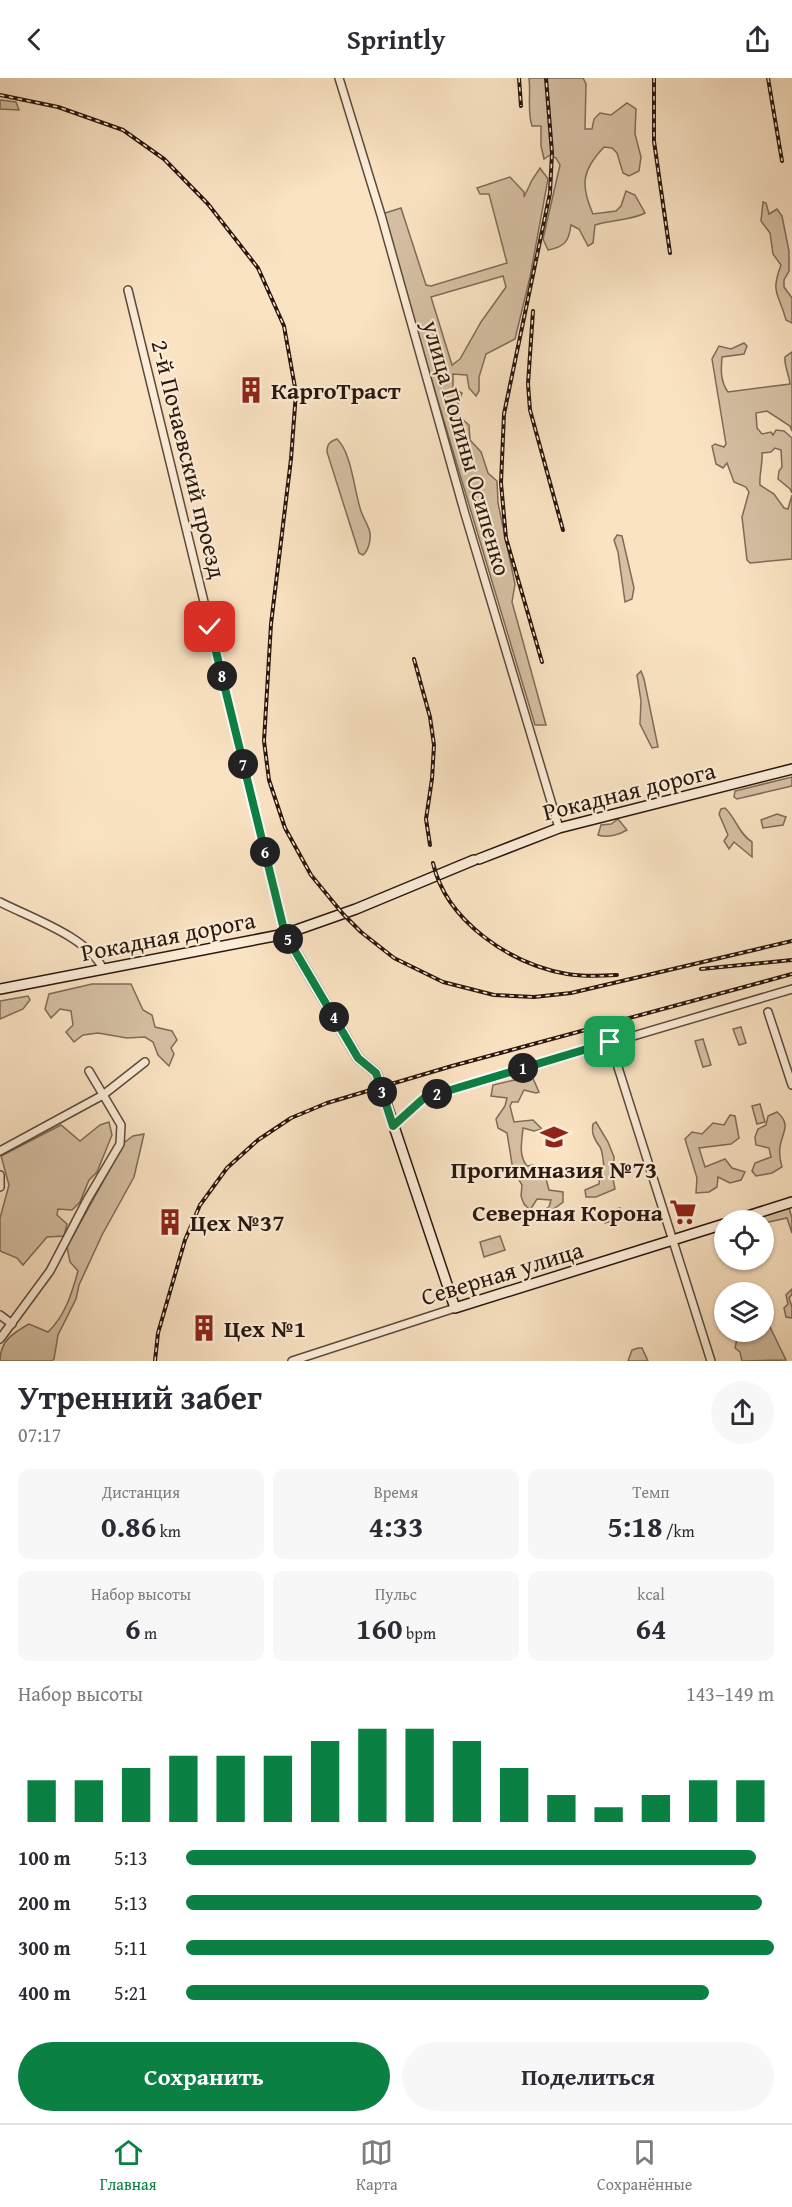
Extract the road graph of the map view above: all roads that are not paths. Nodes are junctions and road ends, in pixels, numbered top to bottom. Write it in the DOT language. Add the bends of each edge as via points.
graph roads {
  1 [pos="339,78"];
  2 [pos="128,290"];
  3 [pos="792,769"];
  4 [pos="559,828"];
  5 [pos="0,902"];
  6 [pos="285,934"];
  7 [pos="103,969"];
  8 [pos="0,989"];
  9 [pos="792,989"];
  10 [pos="768,1012"];
  11 [pos="610,1042"];
  12 [pos="145,1062"];
  13 [pos="89,1071"];
  14 [pos="792,1085"];
  15 [pos="103,1095"];
  16 [pos="393,1126"];
  17 [pos="0,1151"];
  18 [pos="0,1175"];
  19 [pos="0,1186"];
  20 [pos="792,1202"];
  21 [pos="767,1210"];
  22 [pos="714,1227"];
  23 [pos="673,1240"];
  24 [pos="455,1308"];
  25 [pos="0,1315"];
  26 [pos="12,1324"];
  27 [pos="0,1340"];
  28 [pos="292,1361"];
  29 [pos="711,1361"];
  1 -- 4 [label="street, улица Полины Осипенко"];
  2 -- 6 [label="street, 2-й Почаевский проезд"];
  3 -- 4 [label="main road, Рокадная дорога"];
  4 -- 6 [label="main road, Рокадная дорога"];
  5 -- 7 [label="street" via="74,939 98,957"];
  6 -- 7 [label="main road, Рокадная дорога"];
  6 -- 16 [label="main road, 2-й Почаевский проезд" via="358,1058 376,1073"];
  7 -- 8 [label="main road, Рокадная дорога"];
  9 -- 11 [label="street"];
  10 -- 14 [label="street"];
  11 -- 16 [label="street" via="424,1098"];
  11 -- 23 [label="street"];
  12 -- 15 [label="street"];
  13 -- 15 [label="street"];
  15 -- 17 [label="street"];
  15 -- 26 [label="street" via="122,1125 120,1144 50,1270"];
  16 -- 24 [label="main road, 2-й Почаевский проезд"];
  18 -- 19 [label="street"];
  20 -- 21 [label="main road"];
  22 -- 23 [label="main road, Северная улица"];
  23 -- 24 [label="main road, Северная улица"];
  23 -- 29 [label="street"];
  24 -- 28 [label="street, Северная улица"];
  25 -- 26 [label="street"];
  26 -- 27 [label="street"];
}
